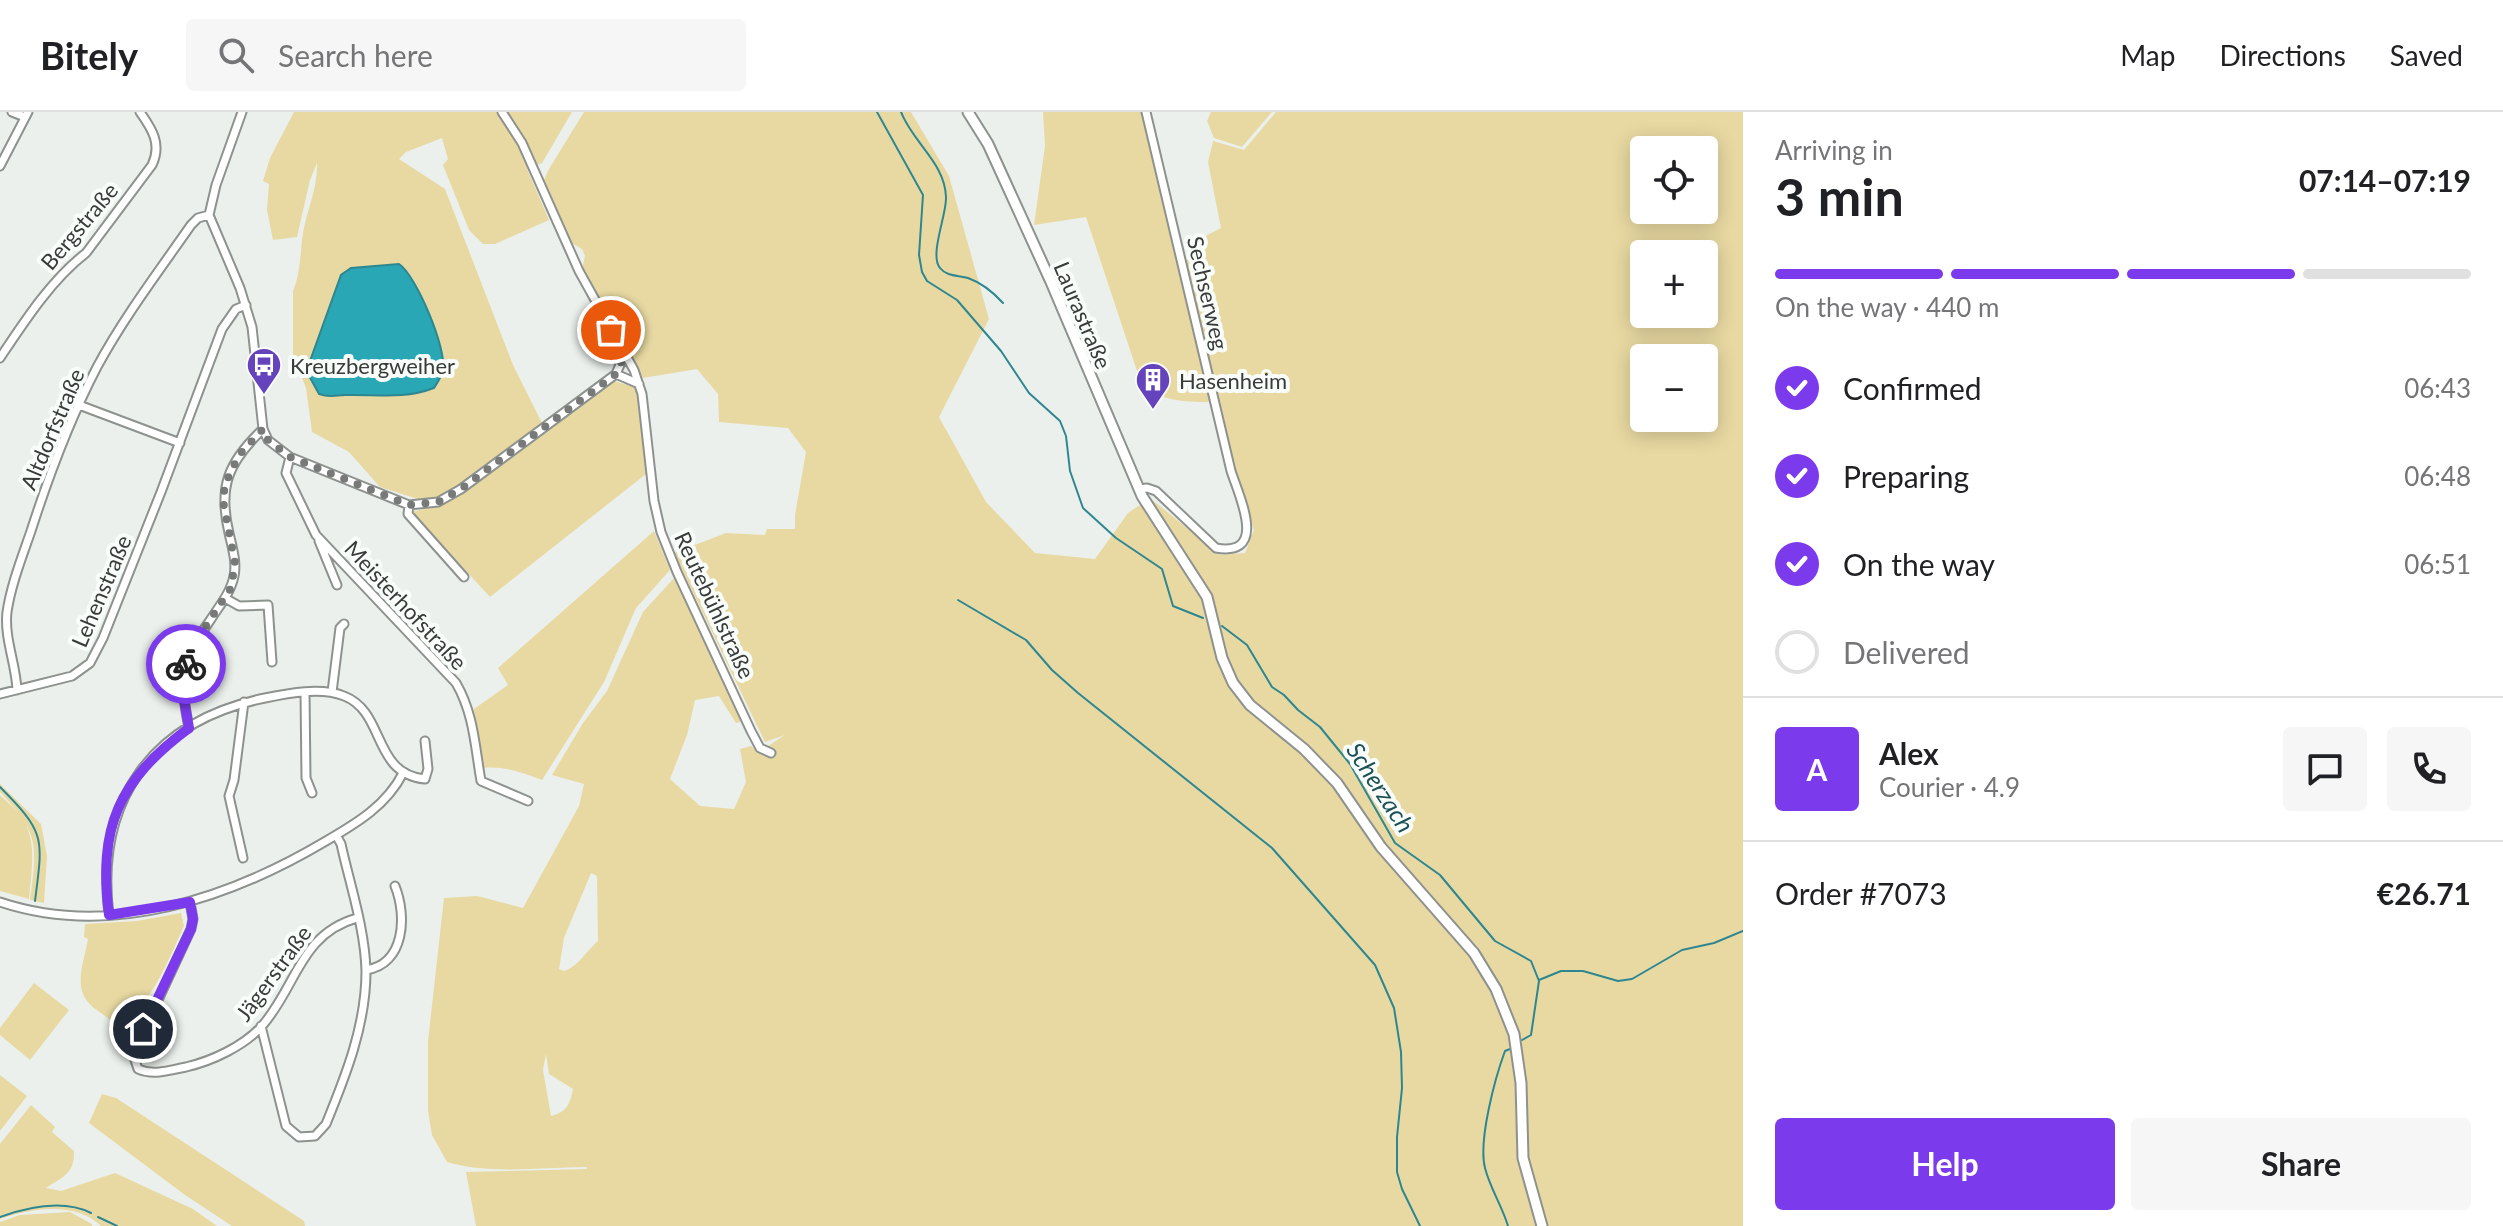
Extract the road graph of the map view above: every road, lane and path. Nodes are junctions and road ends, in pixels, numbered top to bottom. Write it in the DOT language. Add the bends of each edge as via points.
graph roads {
  1 [pos="12,112"];
  2 [pos="140,112"];
  3 [pos="242,112"];
  4 [pos="502,112"];
  5 [pos="968,112"];
  6 [pos="1146,112"];
  7 [pos="27,115"];
  8 [pos="0,166"];
  9 [pos="209,215"];
  10 [pos="246,305"];
  11 [pos="625,353"];
  12 [pos="0,358"];
  13 [pos="616,374"];
  14 [pos="639,384"];
  15 [pos="79,405"];
  16 [pos="263,429"];
  17 [pos="180,443"];
  18 [pos="290,457"];
  19 [pos="1139,489"];
  20 [pos="409,505"];
  21 [pos="316,535"];
  22 [pos="464,577"];
  23 [pos="337,585"];
  24 [pos="225,598"];
  25 [pos="344,624"];
  26 [pos="272,662"];
  27 [pos="17,690"];
  28 [pos="305,692"];
  29 [pos="332,692"];
  30 [pos="0,694"];
  31 [pos="244,702"];
  32 [pos="189,728"];
  33 [pos="425,741"];
  34 [pos="771,753"];
  35 [pos="403,773"];
  36 [pos="312,793"];
  37 [pos="528,801"];
  38 [pos="336,835"];
  39 [pos="243,858"];
  40 [pos="395,886"];
  41 [pos="0,902"];
  42 [pos="190,902"];
  43 [pos="109,915"];
  44 [pos="357,918"];
  45 [pos="366,970"];
  46 [pos="261,1026"];
  47 [pos="1542,1226"];
  1 -- 7 [label="street"];
  2 -- 12 [label="street, Bergstraße" via="155,135 152,165"];
  3 -- 9 [label="street"];
  4 -- 11 [label="street, Reutebühlstraße"];
  5 -- 19 [label="street, Laurastraße" via="1051,282"];
  6 -- 19 [label="street, Sechserweg" via="1248,535 1234,547 1216,548 1156,491"];
  7 -- 8 [label="street"];
  9 -- 10 [label="street"];
  9 -- 15 [label="street, Altdorfstraße" via="198,218 182,237 121,327"];
  10 -- 16 [label="street"];
  10 -- 17 [label="street, Lehenstraße" via="236,309 222,329"];
  11 -- 13 [label="street"];
  11 -- 14 [label="street, Reutebühlstraße"];
  13 -- 14 [label="street"];
  13 -- 20 [label="street" via="461,489 438,502"];
  14 -- 34 [label="street, Reutebühlstraße" via="654,501 665,542 751,731 760,748"];
  15 -- 17 [label="street"];
  15 -- 27 [label="street, Altdorfstraße" via="11,595 6,627"];
  16 -- 18 [label="street" via="268,440"];
  16 -- 24 [label="street" via="239,455 225,484 223,501 235,563"];
  17 -- 27 [label="street, Lehenstraße" via="90,663 72,676"];
  18 -- 20 [label="street"];
  18 -- 21 [label="street, Meisterhofstraße" via="286,473"];
  19 -- 47 [label="street, Laurastraße" via="1207,597 1233,683 1250,705 1337,783 1381,847 1474,953 1496,989 1514,1034 1523,1158"];
  20 -- 22 [label="street" via="408,514"];
  21 -- 23 [label="street, Meisterhofstraße"];
  21 -- 37 [label="street, Meisterhofstraße" via="456,683 472,715 481,781"];
  24 -- 26 [label="street" via="239,606 268,605"];
  24 -- 32 [label="street" via="184,666 182,693"];
  25 -- 29 [label="street"];
  27 -- 30 [label="street, Lehenstraße"];
  28 -- 29 [label="street"];
  28 -- 31 [label="street"];
  28 -- 36 [label="street" via="306,778"];
  29 -- 35 [label="street" via="366,712 388,758"];
  31 -- 32 [label="street"];
  31 -- 39 [label="street" via="229,796"];
  32 -- 43 [label="street" via="146,763 123,798 106,864"];
  33 -- 35 [label="street" via="425,779"];
  35 -- 38 [label="street" via="390,795"];
  38 -- 42 [label="street" via="257,879"];
  38 -- 44 [label="street"];
  40 -- 45 [label="street" via="401,938 387,962"];
  41 -- 43 [label="street" via="39,913"];
  42 -- 43 [label="street"];
  42 -- 46 [label="street, Jägerstraße" via="191,929 133,1054 138,1069 148,1073 192,1066"];
  44 -- 45 [label="street"];
  44 -- 46 [label="street, Jägerstraße" via="325,931 310,947"];
  45 -- 46 [label="street" via="360,1028 326,1124 315,1136 299,1137 286,1126"];
}
